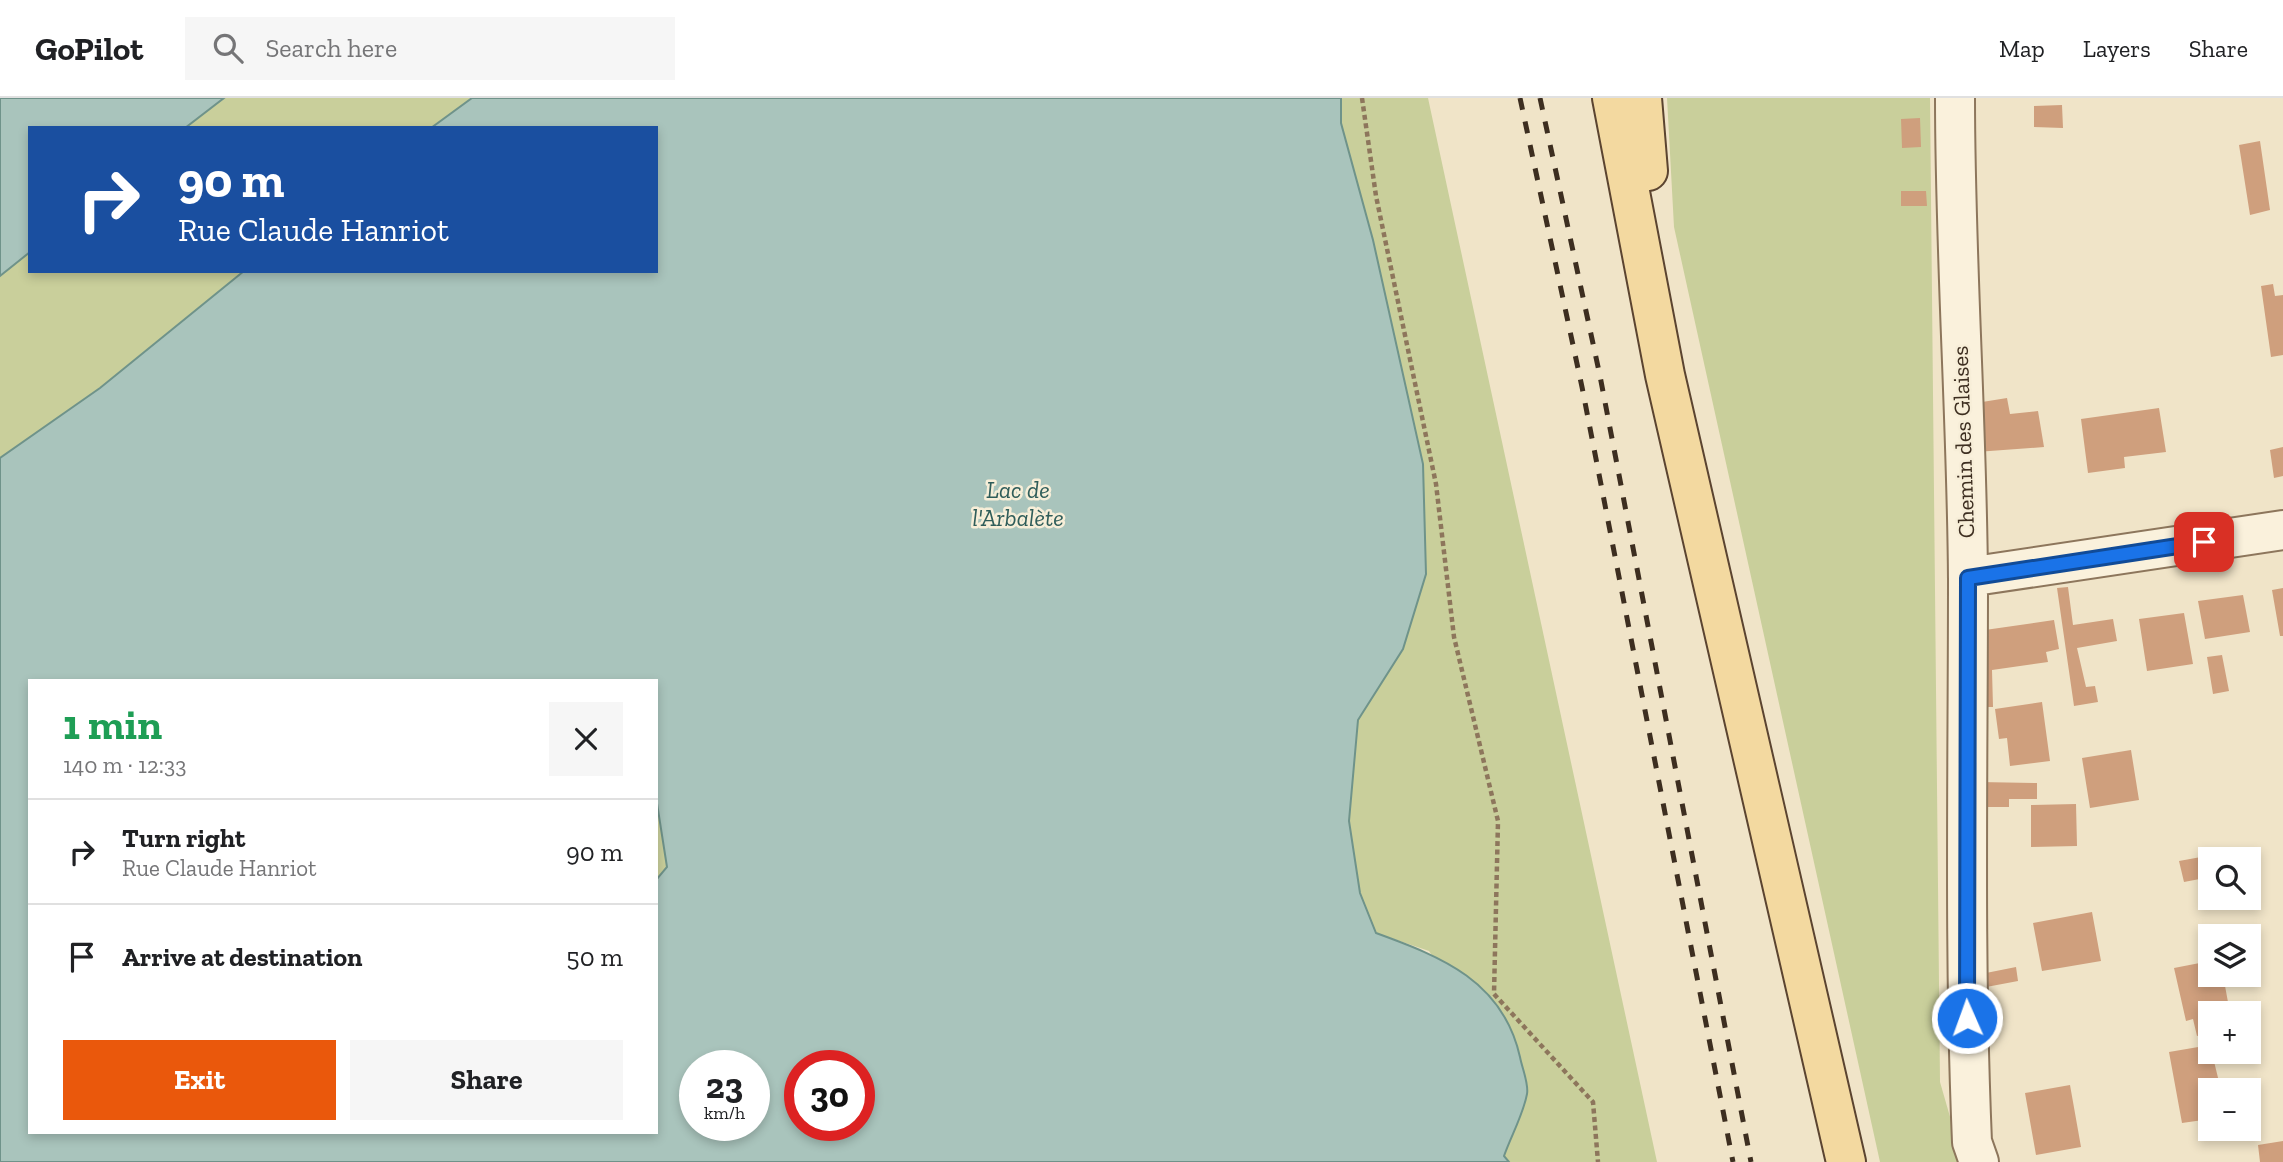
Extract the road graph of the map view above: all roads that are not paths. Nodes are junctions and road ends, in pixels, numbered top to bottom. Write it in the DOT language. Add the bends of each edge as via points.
graph roads {
  1 [pos="1612,98"];
  2 [pos="1642,98"];
  3 [pos="1955,98"];
  4 [pos="1665,375"];
  5 [pos="2283,530"];
  6 [pos="1968,578"];
  7 [pos="1846,1162"];
  8 [pos="1979,1162"];
  1 -- 4 [label="main road"];
  2 -- 4 [label="main road"];
  3 -- 6 [label="street, Chemin des Glaises"];
  4 -- 7 [label="main road"];
  5 -- 6 [label="street"];
  6 -- 8 [label="street, Chemin des Glaises" via="1966,993 1972,1142"];
}
